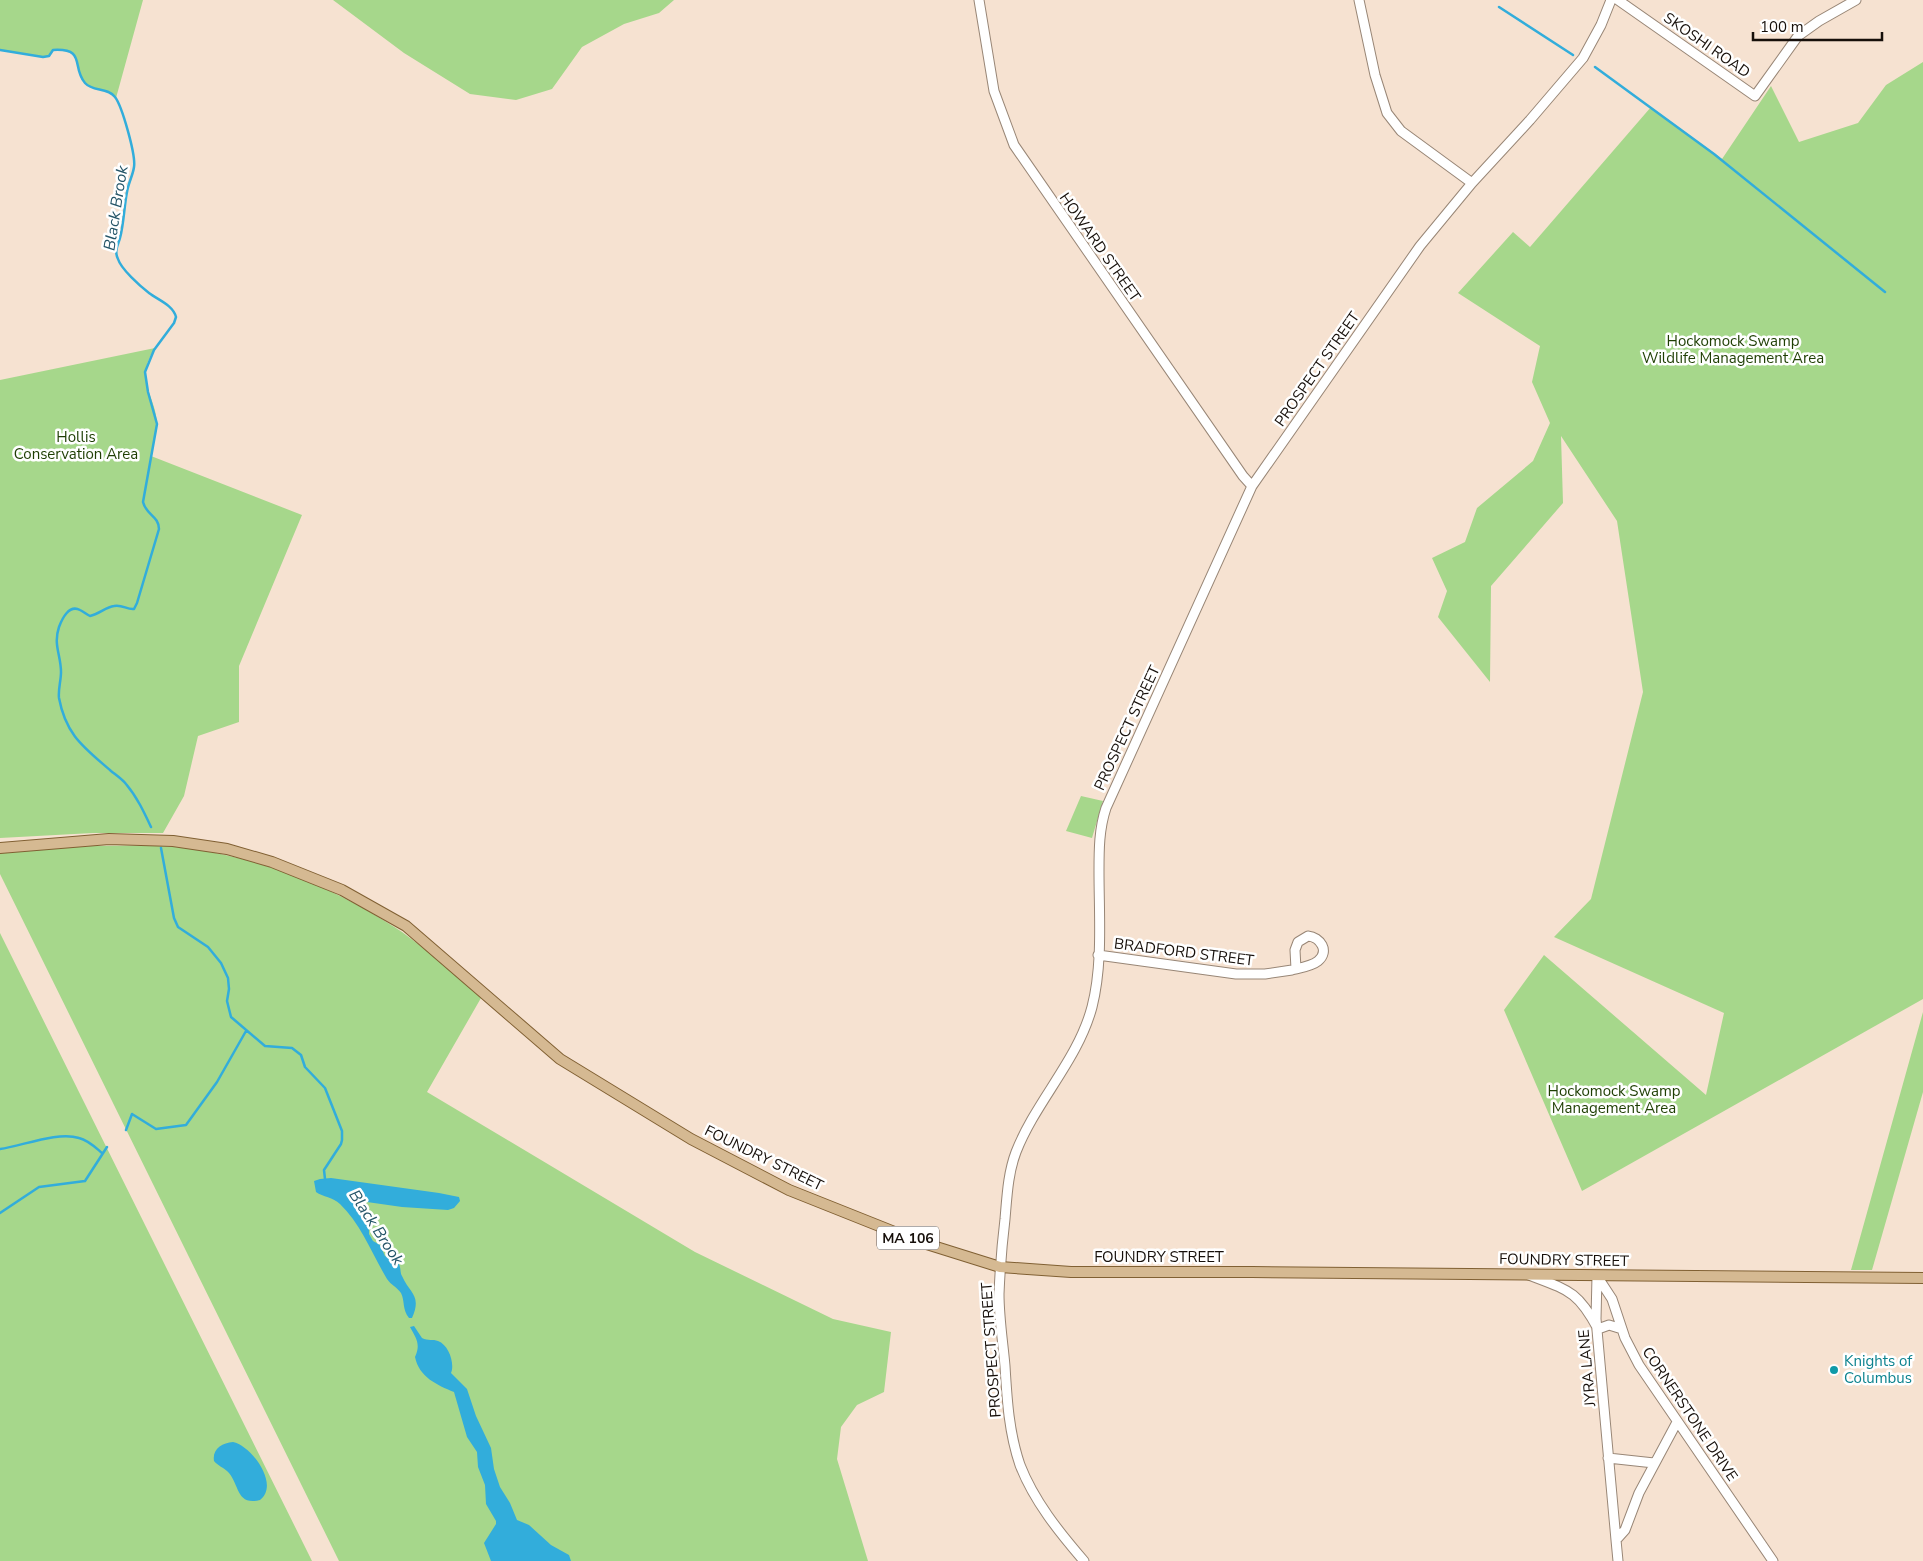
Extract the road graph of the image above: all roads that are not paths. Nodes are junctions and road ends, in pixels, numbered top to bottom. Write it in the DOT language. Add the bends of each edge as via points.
graph roads {
  1 [pos="978,0"];
  2 [pos="1359,0"];
  3 [pos="1611,0"];
  4 [pos="1618,0"];
  5 [pos="1856,0"];
  6 [pos="1472,183"];
  7 [pos="1252,486"];
  8 [pos="0,848"];
  9 [pos="1098,954"];
  10 [pos="1296,969"];
  11 [pos="1000,1266"];
  12 [pos="1529,1275"];
  13 [pos="1597,1276"];
  14 [pos="1923,1278"];
  15 [pos="1598,1329"];
  16 [pos="1622,1329"];
  17 [pos="1677,1422"];
  18 [pos="1608,1458"];
  19 [pos="1654,1463"];
  20 [pos="1616,1540"];
  21 [pos="1084,1561"];
  22 [pos="1618,1561"];
  23 [pos="1773,1561"];
  1 -- 7 [label="street, HOWARD STREET" via="994,91 1014,145"];
  2 -- 6 [label="street" via="1375,75 1387,113 1401,130"];
  3 -- 6 [label="street, PROSPECT STREET" via="1579,63"];
  4 -- 5 [label="street, SKOSHI ROAD" via="1755,96 1798,36"];
  6 -- 7 [label="street, PROSPECT STREET" via="1420,246"];
  7 -- 9 [label="street, PROSPECT STREET" via="1106,808 1099,844"];
  8 -- 11 [label="main road, FOUNDRY STREET / MA 106" via="109,839 173,841 227,849 272,862 342,890 406,926 560,1059 691,1139 789,1190 917,1241"];
  9 -- 10 [label="street, BRADFORD STREET" via="1248,975"];
  9 -- 11 [label="street, PROSPECT STREET" via="1094,995 1084,1031 1027,1129 1013,1161 1008,1181"];
  11 -- 12 [label="main road, FOUNDRY STREET / MA 106" via="1071,1272"];
  11 -- 21 [label="street, PROSPECT STREET" via="999,1297 1007,1394 1017,1453 1040,1504"];
  12 -- 13 [label="main road, FOUNDRY STREET / MA 106"];
  12 -- 15 [label="street" via="1572,1294 1583,1303"];
  13 -- 14 [label="main road, FOUNDRY STREET / MA 106"];
  13 -- 15 [label="street, JYRA LANE"];
  13 -- 16 [label="street, CORNERSTONE DRIVE" via="1612,1299"];
  15 -- 16 [label="street" via="1612,1325"];
  15 -- 18 [label="street, JYRA LANE"];
  16 -- 17 [label="street, CORNERSTONE DRIVE" via="1639,1366"];
  17 -- 19 [label="street"];
  17 -- 23 [label="street, CORNERSTONE DRIVE"];
  18 -- 19 [label="street"];
  18 -- 20 [label="street, JYRA LANE"];
  19 -- 20 [label="street" via="1625,1530"];
  20 -- 22 [label="street, JYRA LANE"];
}
